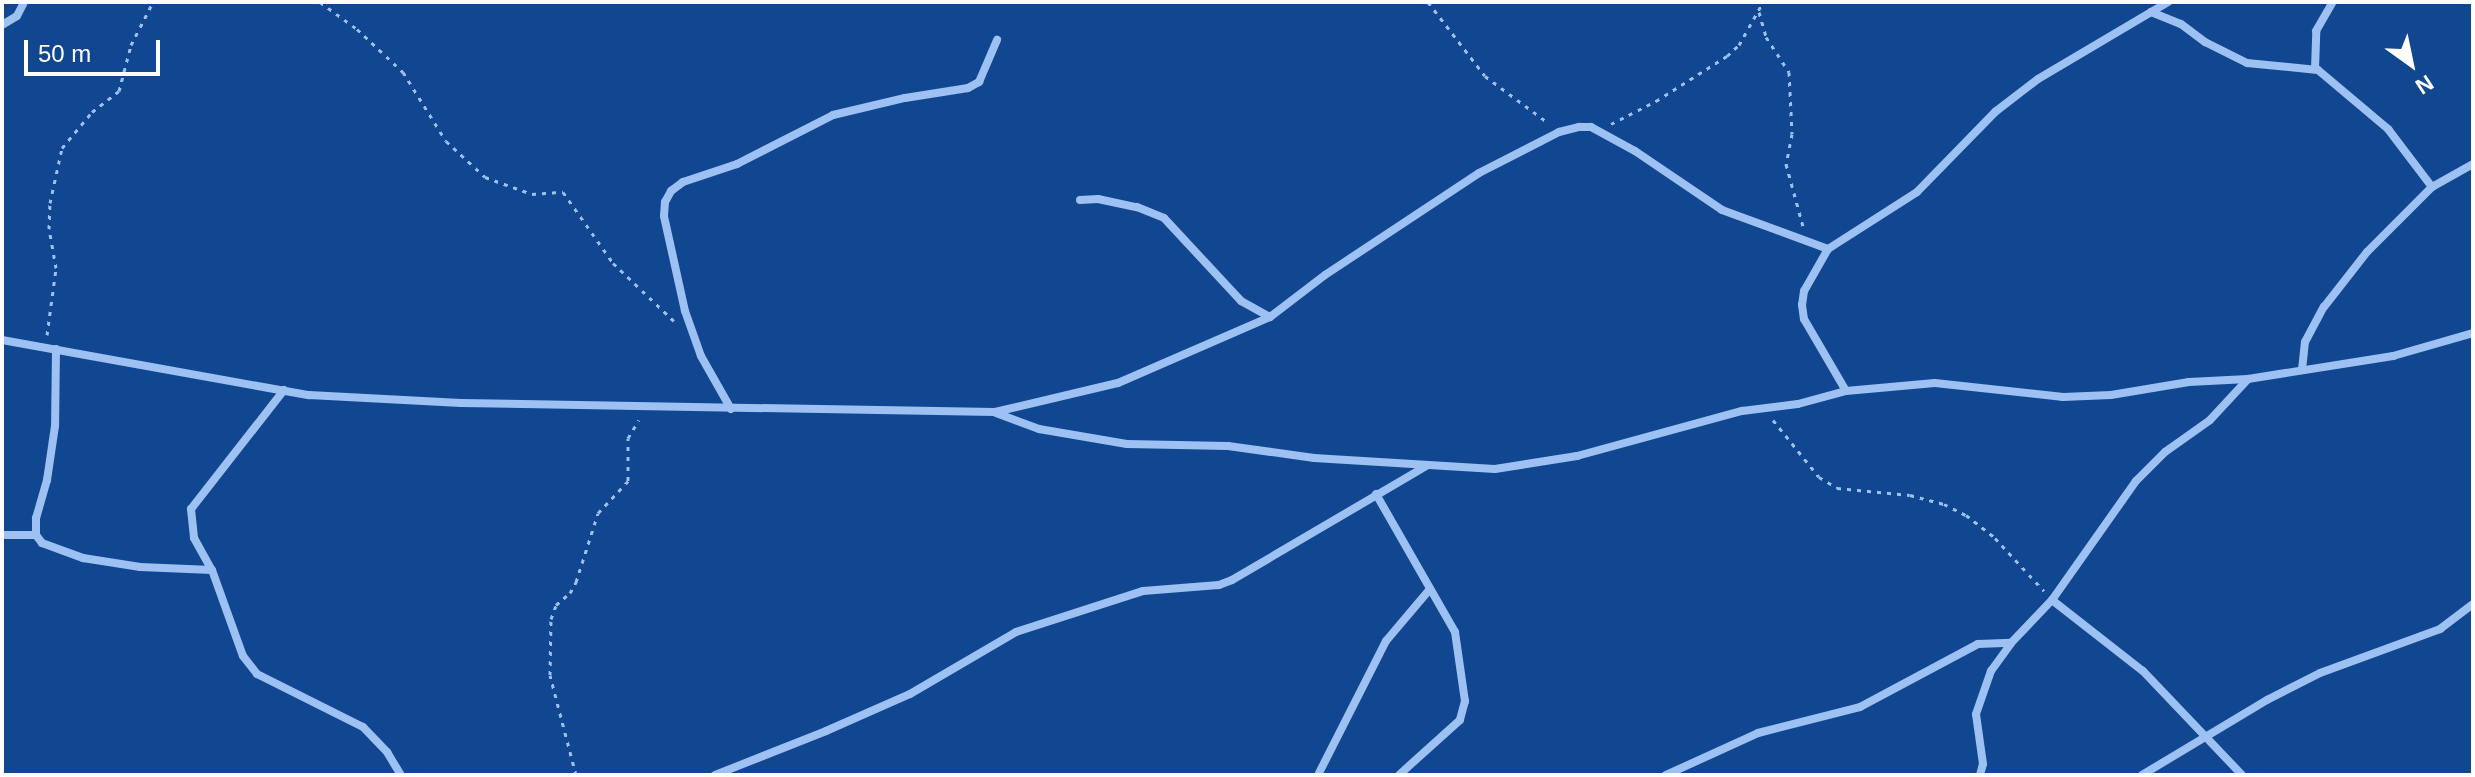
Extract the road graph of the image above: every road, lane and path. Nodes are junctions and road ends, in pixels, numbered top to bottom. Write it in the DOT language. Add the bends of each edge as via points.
graph roads {
  1 [pos="24,2"];
  2 [pos="153,2"];
  3 [pos="320,2"];
  4 [pos="1428,2"];
  5 [pos="1763,2"];
  6 [pos="2168,2"];
  7 [pos="2333,2"];
  8 [pos="1759,12"];
  9 [pos="2151,12"];
  10 [pos="2,25"];
  11 [pos="997,40"];
  12 [pos="2315,69"];
  13 [pos="1598,130"];
  14 [pos="1559,132"];
  15 [pos="2473,164"];
  16 [pos="2432,187"];
  17 [pos="1080,200"];
  18 [pos="1805,242"];
  19 [pos="1828,249"];
  20 [pos="1270,317"];
  21 [pos="2473,333"];
  22 [pos="694,335"];
  23 [pos="2,340"];
  24 [pos="45,346"];
  25 [pos="56,349"];
  26 [pos="2302,370"];
  27 [pos="2248,379"];
  28 [pos="284,390"];
  29 [pos="1846,391"];
  30 [pos="648,407"];
  31 [pos="731,409"];
  32 [pos="1763,409"];
  33 [pos="995,412"];
  34 [pos="1427,465"];
  35 [pos="1376,494"];
  36 [pos="2,535"];
  37 [pos="36,535"];
  38 [pos="212,570"];
  39 [pos="1430,589"];
  40 [pos="2052,600"];
  41 [pos="2473,604"];
  42 [pos="2011,643"];
  43 [pos="2204,735"];
  44 [pos="401,775"];
  45 [pos="576,775"];
  46 [pos="715,775"];
  47 [pos="1318,775"];
  48 [pos="1399,775"];
  49 [pos="1666,775"];
  50 [pos="1980,775"];
  51 [pos="2142,775"];
  52 [pos="2242,775"];
  1 -- 10 [label="street" via="17,16"];
  2 -- 24 [label="path" via="131,45 119,91 92,112 62,148 50,203 56,268"];
  3 -- 22 [label="path" via="403,72 446,141 485,177 532,194 563,192 613,263"];
  4 -- 14 [label="path" via="1485,76"];
  5 -- 8 [label="path"];
  6 -- 9 [label="street"];
  7 -- 12 [label="street" via="2316,31"];
  8 -- 13 [label="path" via="1727,56"];
  8 -- 18 [label="path" via="1766,37 1789,72 1792,134 1786,164"];
  9 -- 12 [label="street" via="2247,63"];
  9 -- 19 [label="street" via="2038,79 1995,112 1917,192"];
  11 -- 22 [label="street" via="979,82 968,88 833,115 671,191 664,216"];
  12 -- 16 [label="street" via="2388,129"];
  13 -- 14 [label="street"];
  13 -- 18 [label="street" via="1722,210"];
  14 -- 20 [label="street" via="1479,173"];
  15 -- 16 [label="street"];
  16 -- 26 [label="street" via="2367,252 2324,307 2305,342"];
  17 -- 20 [label="street" via="1137,207 1164,218 1241,301"];
  18 -- 19 [label="street"];
  19 -- 29 [label="street" via="1804,291 1802,305 1804,319"];
  20 -- 33 [label="street" via="1118,383"];
  21 -- 26 [label="street" via="2393,356"];
  22 -- 31 [label="street"];
  23 -- 24 [label="street"];
  24 -- 25 [label="street"];
  25 -- 28 [label="street"];
  25 -- 37 [label="street" via="55,426"];
  26 -- 27 [label="street"];
  27 -- 29 [label="street" via="2063,397 1935,383"];
  27 -- 40 [label="street" via="2210,420 2136,481"];
  28 -- 30 [label="street" via="461,403"];
  28 -- 38 [label="street" via="191,509 194,538"];
  29 -- 32 [label="street"];
  30 -- 31 [label="street"];
  30 -- 45 [label="path" via="628,438 628,481 598,513 576,582 551,619 550,675"];
  31 -- 33 [label="street"];
  32 -- 34 [label="street" via="1577,456 1495,469"];
  32 -- 40 [label="path" via="1819,477 1837,488 1910,495 1966,515 1995,538"];
  33 -- 34 [label="street" via="1039,429 1127,444 1228,446"];
  34 -- 35 [label="street"];
  35 -- 39 [label="street"];
  35 -- 46 [label="street" via="1232,580 1143,591 1016,632 910,694"];
  36 -- 37 [label="street"];
  37 -- 38 [label="street" via="42,543 83,558"];
  38 -- 44 [label="street" via="243,656 257,674 363,727"];
  39 -- 47 [label="street" via="1386,641"];
  39 -- 48 [label="street" via="1455,632 1465,701 1460,720"];
  40 -- 42 [label="street"];
  40 -- 43 [label="street" via="2143,671"];
  41 -- 43 [label="street" via="2440,629 2320,673"];
  42 -- 49 [label="street" via="1978,644 1860,707 1758,733"];
  42 -- 50 [label="street" via="1980,693"];
  43 -- 51 [label="street"];
  43 -- 52 [label="street"];
}
